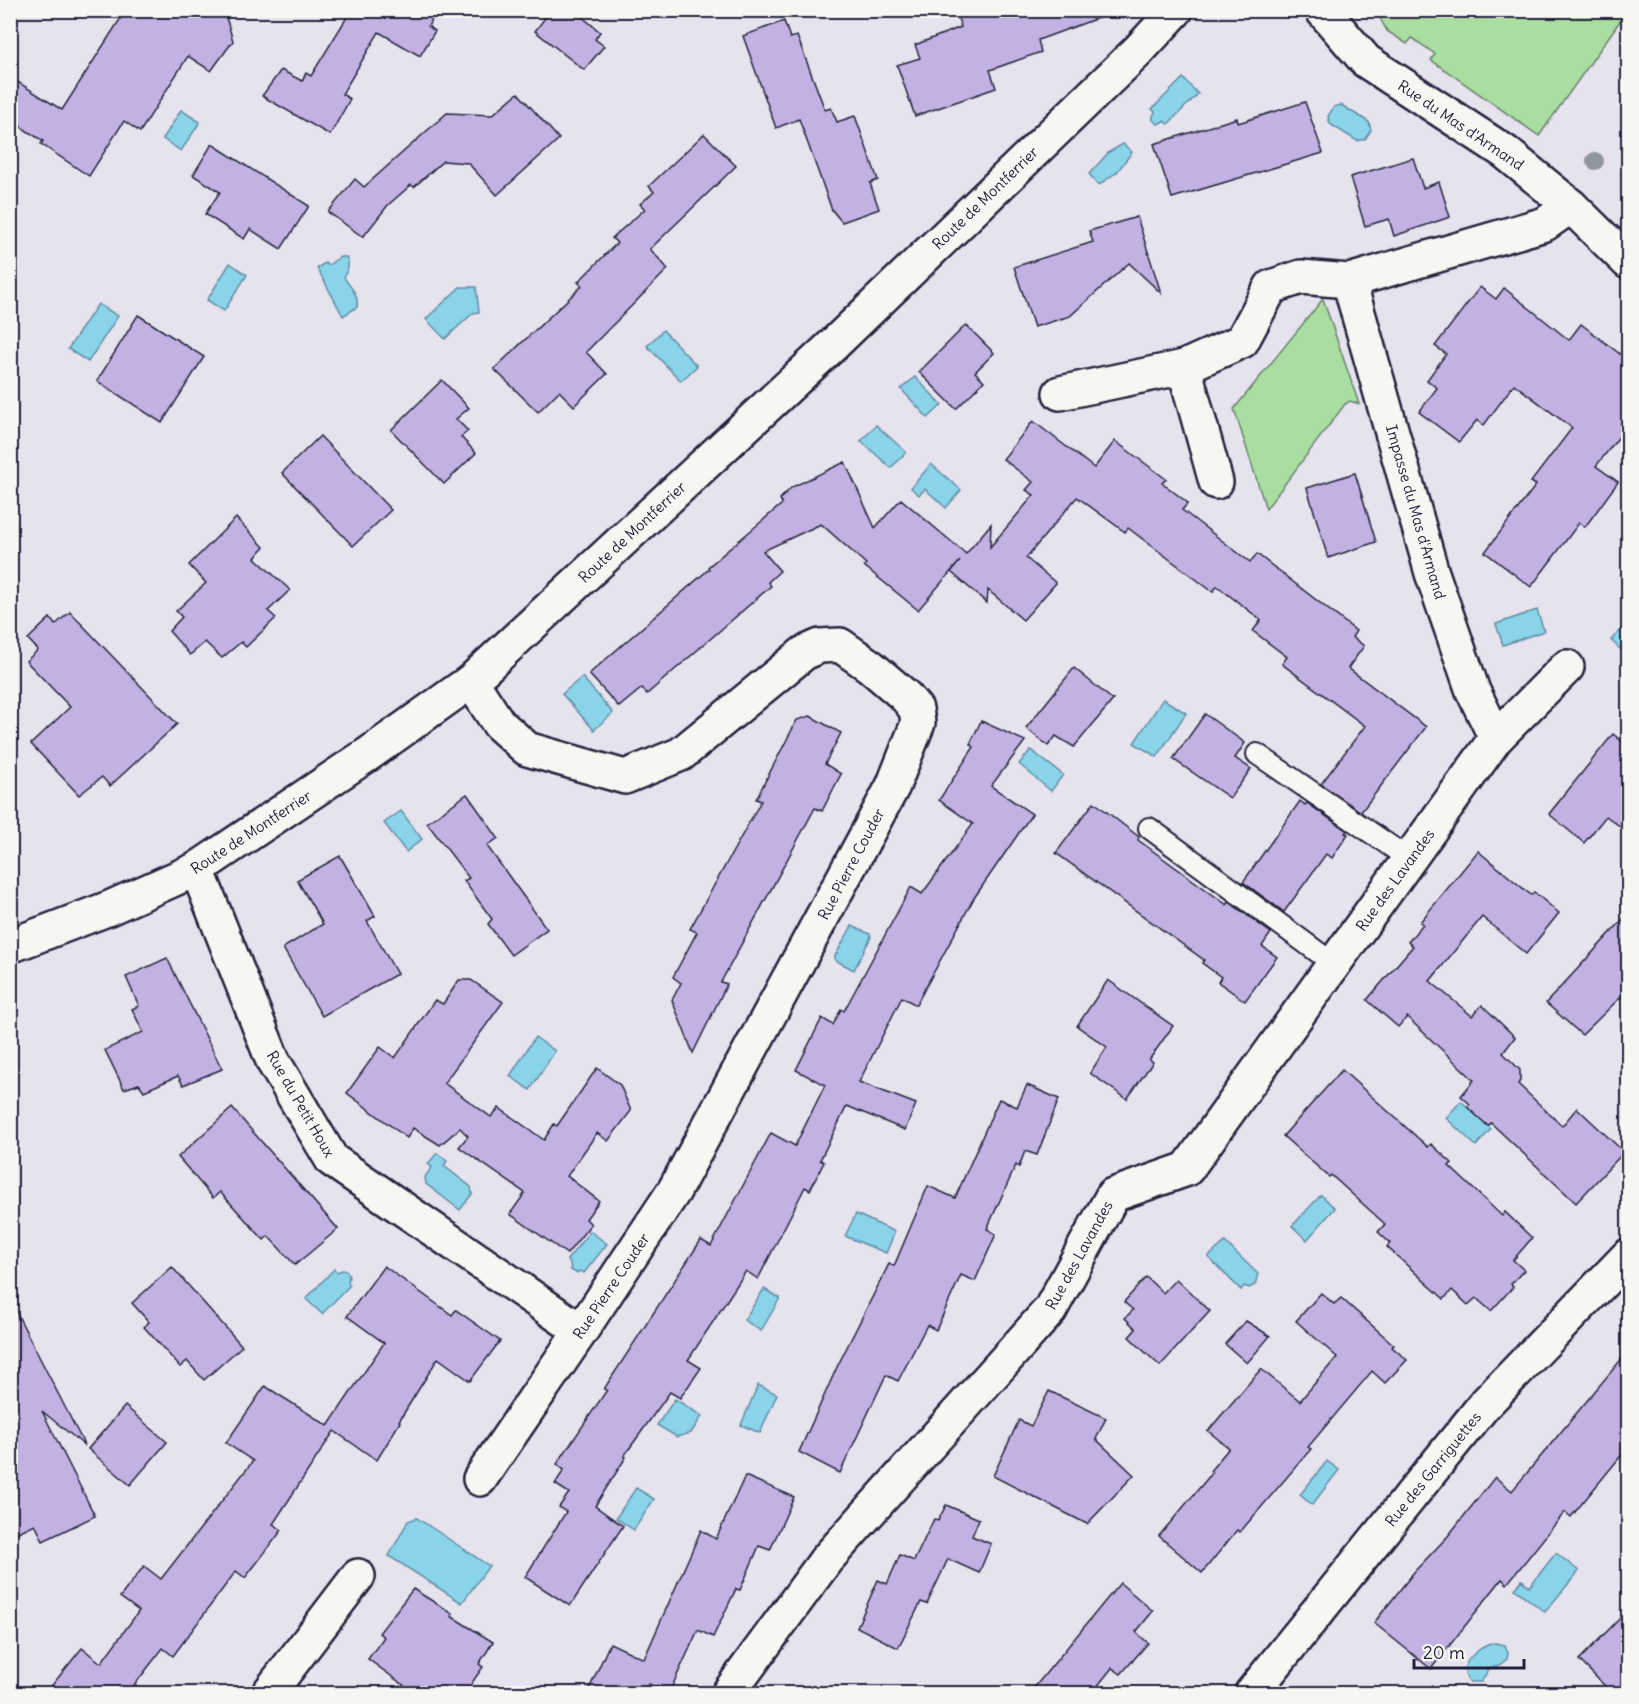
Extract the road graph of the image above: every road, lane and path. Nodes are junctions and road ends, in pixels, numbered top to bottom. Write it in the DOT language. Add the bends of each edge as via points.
graph roads {
  1 [pos="1176,10"];
  2 [pos="1322,10"];
  3 [pos="1571,206"];
  4 [pos="1629,262"];
  5 [pos="1349,281"];
  6 [pos="1184,367"];
  7 [pos="1060,393"];
  8 [pos="1216,482"];
  9 [pos="1567,666"];
  10 [pos="471,681"];
  11 [pos="1496,738"];
  12 [pos="1257,754"];
  13 [pos="1149,828"];
  14 [pos="1409,859"];
  15 [pos="197,869"];
  16 [pos="10,946"];
  17 [pos="1334,964"];
  18 [pos="1629,1256"];
  19 [pos="581,1331"];
  20 [pos="480,1479"];
  21 [pos="358,1576"];
  22 [pos="268,1694"];
  23 [pos="728,1694"];
  24 [pos="1251,1694"];
  1 -- 10 [label="street, Route de Montferrier" via="834,344"];
  2 -- 3 [label="street, Rue du Mas d'Armand" via="1366,61 1505,152"];
  3 -- 4 [label="street, Rue du Mas d'Armand"];
  3 -- 5 [label="street" via="1545,224"];
  5 -- 6 [label="street" via="1301,278 1271,287 1242,341"];
  5 -- 11 [label="street, Impasse du Mas d'Armand" via="1432,573 1473,692"];
  6 -- 7 [label="street"];
  6 -- 8 [label="street"];
  9 -- 11 [label="street, Rue des Lavandes"];
  10 -- 15 [label="street, Route de Montferrier"];
  10 -- 19 [label="street, Rue Pierre Couder" via="499,724 527,749 625,777 681,754 804,652 820,646 840,645 870,666 916,709 918,723 893,786 758,1038 674,1191"];
  11 -- 14 [label="street, Rue des Lavandes"];
  12 -- 14 [label="lane"];
  13 -- 17 [label="lane"];
  14 -- 17 [label="street, Rue des Lavandes"];
  15 -- 16 [label="street, Route de Montferrier"];
  15 -- 19 [label="street, Rue du Petit Houx" via="273,1061 332,1160"];
  17 -- 23 [label="street, Rue des Lavandes" via="1187,1169 1113,1195 1050,1310 826,1560"];
  18 -- 24 [label="street, Rue des Garriguettes" via="1485,1404"];
  19 -- 20 [label="street, Rue Pierre Couder"];
  21 -- 22 [label="street"];
}
